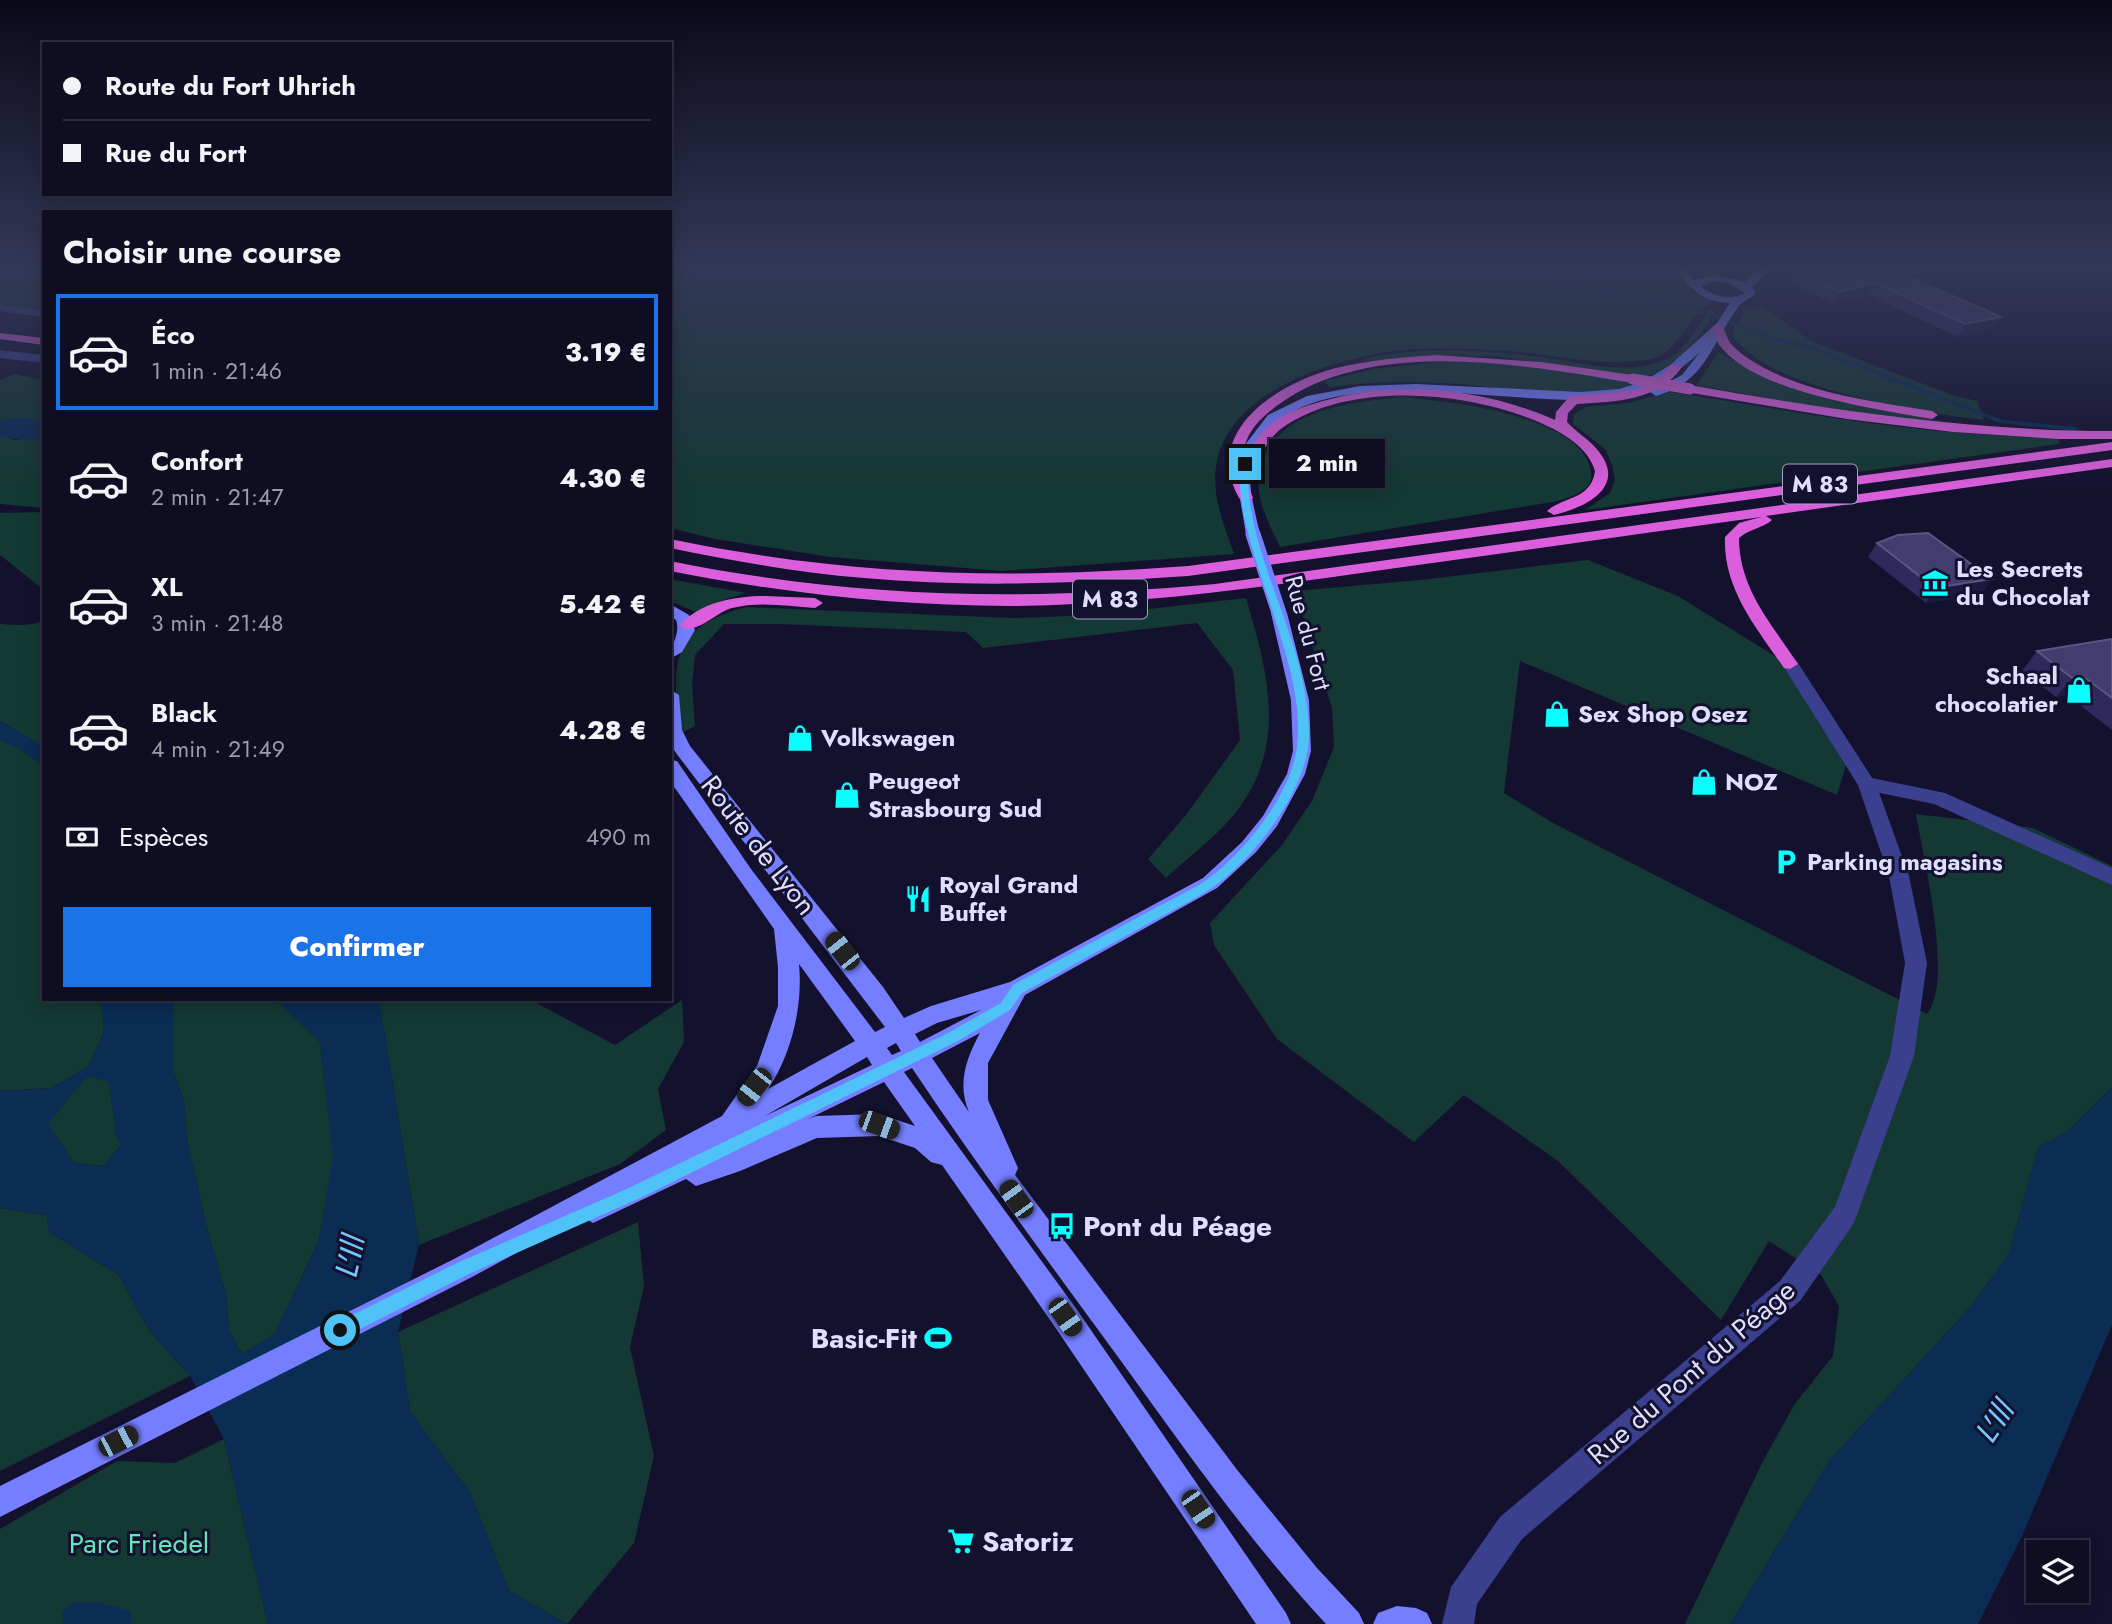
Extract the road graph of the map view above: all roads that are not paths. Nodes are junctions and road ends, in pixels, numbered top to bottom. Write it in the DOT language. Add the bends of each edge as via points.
graph roads {
  1 [pos="1702,341"];
  2 [pos="1710,341"];
  3 [pos="1724,341"];
  4 [pos="0,354"];
  5 [pos="42,359"];
  6 [pos="1676,367"];
  7 [pos="1361,389"];
  8 [pos="1571,403"];
  9 [pos="1568,431"];
  10 [pos="2085,435"];
  11 [pos="2112,435"];
  12 [pos="2112,446"];
  13 [pos="2112,463"];
  14 [pos="1244,478"];
  15 [pos="1246,498"];
  16 [pos="1808,505"];
  17 [pos="1528,524"];
  18 [pos="672,543"];
  19 [pos="672,566"];
  20 [pos="900,598"];
  21 [pos="672,610"];
  22 [pos="688,625"];
  23 [pos="672,652"];
  24 [pos="1790,664"];
  25 [pos="672,718"];
  26 [pos="672,769"];
  27 [pos="1867,784"];
  28 [pos="2112,877"];
  29 [pos="784,926"];
  30 [pos="1011,998"];
  31 [pos="902,1031"];
  32 [pos="870,1044"];
  33 [pos="915,1056"];
  34 [pos="890,1069"];
  35 [pos="730,1124"];
  36 [pos="954,1164"];
  37 [pos="635,1193"];
  38 [pos="1029,1216"];
  39 [pos="463,1268"];
  40 [pos="0,1502"];
  41 [pos="1275,1624"];
  42 [pos="1349,1624"];
  43 [pos="1389,1624"];
  44 [pos="1416,1624"];
  45 [pos="1458,1624"];
  1 -- 6 [label="main road, Rue du Fort"];
  2 -- 8 [label="main road, Rue du Fort" via="1689,375 1676,385 1623,401"];
  3 -- 10 [label="highway" via="1748,363 1816,390 1938,416"];
  4 -- 5 [label="street"];
  6 -- 7 [label="main road, Rue du Fort" via="1648,384 1592,396 1422,386"];
  6 -- 8 [label="highway" via="1668,380 1642,392"];
  7 -- 8 [label="main road, Rue du Fort"];
  7 -- 14 [label="main road, Rue du Fort" via="1293,406 1274,416 1255,435 1247,452"];
  8 -- 9 [label="highway" via="1562,412 1561,422"];
  9 -- 14 [label="highway" via="1540,417 1466,398 1424,393 1356,397 1298,412 1275,426"];
  9 -- 17 [label="highway" via="1596,455 1602,476 1599,489 1575,506 1538,514"];
  10 -- 11 [label="highway"];
  10 -- 15 [label="highway, bridge" via="1881,422 1548,365 1476,358 1392,362 1335,373 1270,402 1245,428 1234,467"];
  12 -- 17 [label="highway, M 83"];
  13 -- 16 [label="highway, M 83"];
  14 -- 15 [label="main road, Rue du Fort"];
  15 -- 30 [label="main road, Rue du Fort, bridge" via="1300,700 1302,751 1296,774 1270,821 1210,883"];
  16 -- 20 [label="highway, M 83" via="1143,597 1004,602"];
  16 -- 24 [label="highway" via="1790,516 1744,526 1732,537 1730,550 1742,589"];
  17 -- 18 [label="highway, M 83" via="1188,572 1059,581 837,572"];
  19 -- 20 [label="highway, M 83" via="798,589"];
  20 -- 22 [label="highway" via="859,605 753,601 717,608"];
  21 -- 22 [label="main road"];
  22 -- 23 [label="main road" via="687,635"];
  24 -- 27 [label="street, Rue du Pont du Péage"];
  25 -- 31 [label="main road, Route de Lyon" via="682,749"];
  26 -- 29 [label="main road, Route de Lyon"];
  27 -- 28 [label="street" via="1938,798"];
  27 -- 45 [label="street, Rue du Pont du Péage" via="1899,876 1916,963 1902,1056 1845,1214 1790,1291 1511,1528 1462,1598"];
  29 -- 32 [label="main road, Route de Lyon"];
  29 -- 35 [label="main road" via="789,1006 767,1071"];
  30 -- 31 [label="main road, Rue du Fort" via="931,1016"];
  30 -- 33 [label="main road, Rue du Fort"];
  30 -- 38 [label="main road" via="976,1063 976,1100"];
  31 -- 32 [label="main road, Rue du Fort"];
  31 -- 33 [label="main road, Route de Lyon"];
  32 -- 34 [label="main road, Route de Lyon"];
  32 -- 35 [label="main road, Rue du Fort"];
  33 -- 34 [label="main road, Rue du Fort"];
  33 -- 38 [label="main road, Route de Lyon"];
  34 -- 36 [label="main road, Route de Lyon"];
  34 -- 37 [label="main road, Rue du Fort"];
  35 -- 39 [label="main road, Rue du Fort"];
  36 -- 37 [label="main road" via="923,1140 879,1125 816,1127 731,1163"];
  36 -- 41 [label="main road, Route de Lyon" via="1143,1428"];
  37 -- 39 [label="main road"];
  38 -- 42 [label="main road, Route de Lyon" via="1227,1482"];
  39 -- 40 [label="main road"];
  43 -- 44 [label="main road"];
}
